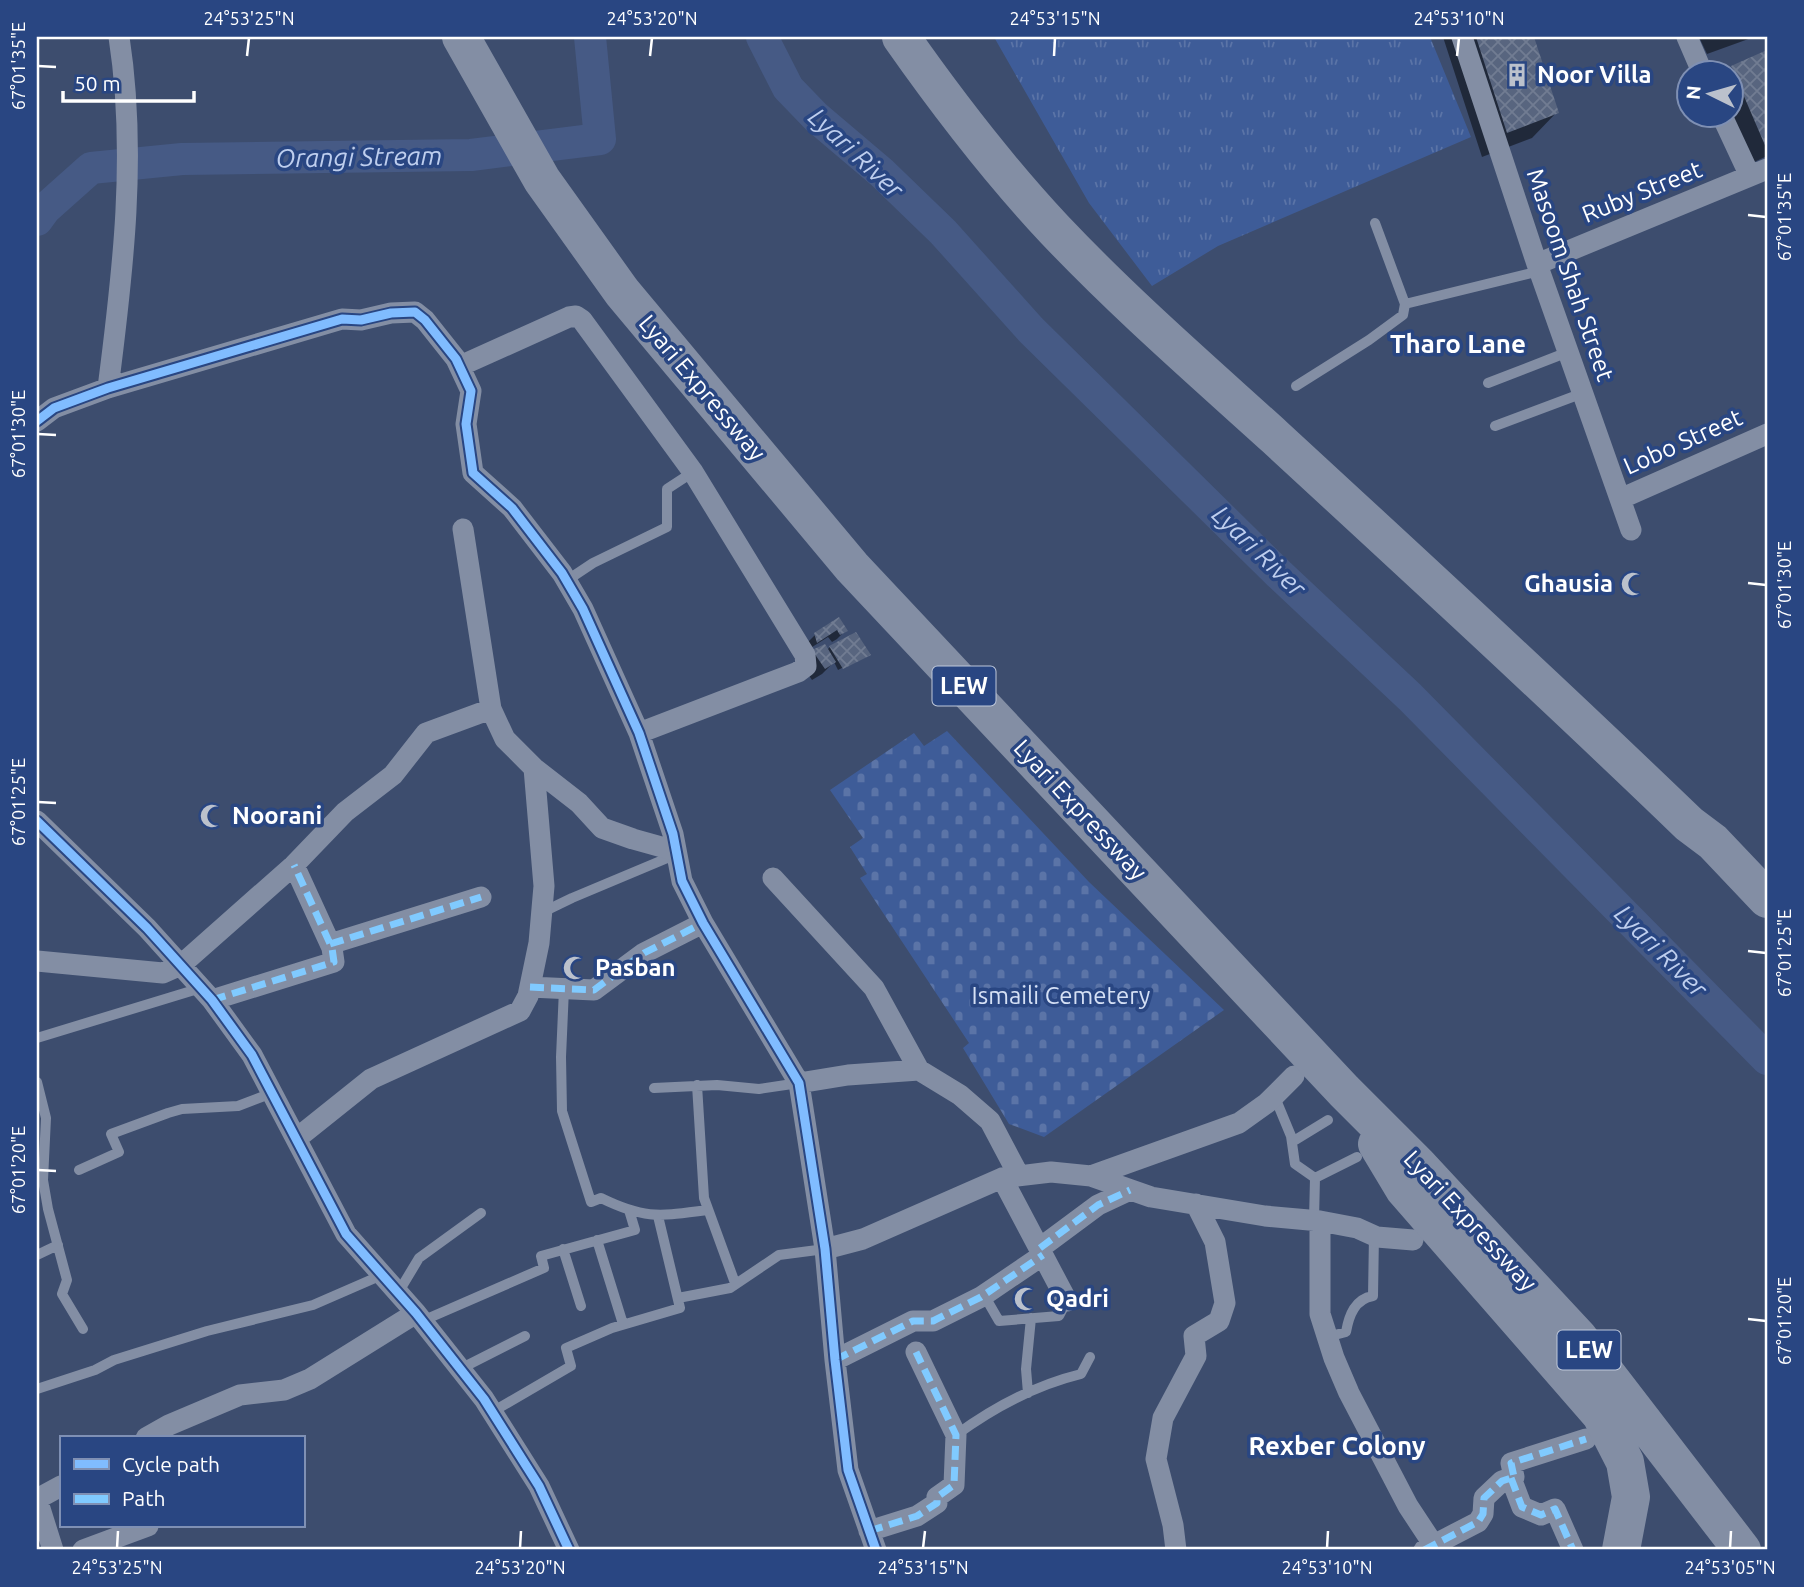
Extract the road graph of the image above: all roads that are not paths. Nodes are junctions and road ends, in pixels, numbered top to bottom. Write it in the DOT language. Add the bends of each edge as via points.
graph roads {
  1 [pos="119,37"];
  2 [pos="460,37"];
  3 [pos="901,37"];
  4 [pos="1462,37"];
  5 [pos="1687,37"];
  6 [pos="1697,60"];
  7 [pos="1732,130"];
  8 [pos="1758,172"];
  9 [pos="1376,223"];
  10 [pos="1539,267"];
  11 [pos="1405,304"];
  12 [pos="1568,352"];
  13 [pos="460,366"];
  14 [pos="1488,383"];
  15 [pos="1296,386"];
  16 [pos="108,388"];
  17 [pos="1583,393"];
  18 [pos="37,421"];
  19 [pos="1495,426"];
  20 [pos="1767,434"];
  21 [pos="693,472"];
  22 [pos="1620,499"];
  23 [pos="463,529"];
  24 [pos="1631,530"];
  25 [pos="566,581"];
  26 [pos="491,709"];
  27 [pos="639,733"];
  28 [pos="534,768"];
  29 [pos="38,824"];
  30 [pos="1713,842"];
  31 [pos="677,852"];
  32 [pos="294,865"];
  33 [pos="773,878"];
  34 [pos="1767,888"];
  35 [pos="481,897"];
  36 [pos="1767,899"];
  37 [pos="541,914"];
  38 [pos="703,923"];
  39 [pos="330,944"];
  40 [pos="37,961"];
  41 [pos="181,965"];
  42 [pos="530,987"];
  43 [pos="564,989"];
  44 [pos="207,994"];
  45 [pos="37,1038"];
  46 [pos="919,1070"];
  47 [pos="1294,1076"];
  48 [pos="37,1082"];
  49 [pos="799,1083"];
  50 [pos="696,1086"];
  51 [pos="654,1088"];
  52 [pos="272,1093"];
  53 [pos="1275,1096"];
  54 [pos="1336,1105"];
  55 [pos="296,1139"];
  56 [pos="1292,1142"];
  57 [pos="1357,1157"];
  58 [pos="79,1170"];
  59 [pos="1010,1176"];
  60 [pos="1091,1176"];
  61 [pos="1315,1178"];
  62 [pos="1130,1190"];
  63 [pos="1196,1204"];
  64 [pos="629,1210"];
  65 [pos="708,1210"];
  66 [pos="481,1213"];
  67 [pos="658,1216"];
  68 [pos="1317,1220"];
  69 [pos="1374,1235"];
  70 [pos="597,1240"];
  71 [pos="1413,1240"];
  72 [pos="58,1245"];
  73 [pos="825,1249"];
  74 [pos="563,1250"];
  75 [pos="1041,1252"];
  76 [pos="37,1255"];
  77 [pos="382,1275"];
  78 [pos="735,1283"];
  79 [pos="398,1293"];
  80 [pos="984,1295"];
  81 [pos="678,1298"];
  82 [pos="1068,1301"];
  83 [pos="581,1306"];
  84 [pos="419,1317"];
  85 [pos="1031,1318"];
  86 [pos="623,1324"];
  87 [pos="83,1329"];
  88 [pos="525,1336"];
  89 [pos="1327,1337"];
  90 [pos="915,1352"];
  91 [pos="1090,1357"];
  92 [pos="835,1360"];
  93 [pos="460,1369"];
  94 [pos="37,1389"];
  95 [pos="1028,1393"];
  96 [pos="492,1412"];
  97 [pos="956,1435"];
  98 [pos="150,1436"];
  99 [pos="1586,1439"];
  100 [pos="1511,1478"];
  101 [pos="60,1487"];
  102 [pos="37,1499"];
  103 [pos="143,1528"];
  104 [pos="872,1541"];
  105 [pos="1432,1549"];
  106 [pos="53,1550"];
  107 [pos="83,1550"];
  108 [pos="569,1550"];
  109 [pos="1177,1550"];
  110 [pos="1573,1550"];
  111 [pos="1621,1550"];
  112 [pos="1742,1550"];
  1 -- 16 [label="street" via="127,113 125,208"];
  2 -- 54 [label="highway, Lyari Expressway / LEW" via="542,180 622,292 852,567"];
  3 -- 30 [label="highway" via="1006,175 1098,273"];
  4 -- 10 [label="street, Masoom Shah Street"];
  5 -- 6 [label="street"];
  7 -- 8 [label="street"];
  8 -- 10 [label="street, Ruby Street"];
  9 -- 11 [label="lane"];
  10 -- 11 [label="lane"];
  10 -- 12 [label="street, Masoom Shah Street"];
  11 -- 15 [label="lane" via="1403,315"];
  12 -- 14 [label="lane"];
  12 -- 17 [label="street, Masoom Shah Street"];
  13 -- 16 [label="street" via="415,312 391,313 342,319"];
  13 -- 21 [label="street" via="576,316"];
  13 -- 25 [label="street" via="471,391 466,424 473,472 512,508"];
  16 -- 18 [label="street" via="54,408"];
  17 -- 19 [label="lane"];
  17 -- 22 [label="street, Masoom Shah Street"];
  20 -- 22 [label="street, Lobo Street"];
  21 -- 25 [label="lane" via="667,489 667,527"];
  21 -- 27 [label="street" via="805,655 806,666"];
  22 -- 24 [label="street, Masoom Shah Street"];
  23 -- 26 [label="street"];
  25 -- 27 [label="street"];
  26 -- 28 [label="street" via="505,739"];
  26 -- 32 [label="street" via="426,733 393,775 345,811"];
  27 -- 31 [label="street"];
  28 -- 31 [label="street" via="579,803 602,828"];
  28 -- 37 [label="street" via="544,886"];
  29 -- 41 [label="street"];
  30 -- 34 [label="highway"];
  30 -- 36 [label="highway"];
  31 -- 37 [label="lane"];
  31 -- 38 [label="street" via="682,881"];
  32 -- 39 [label="street"];
  32 -- 41 [label="street"];
  33 -- 46 [label="street" via="874,988"];
  35 -- 39 [label="street"];
  37 -- 42 [label="street"];
  38 -- 43 [label="street" via="644,953 594,990"];
  38 -- 49 [label="street"];
  39 -- 44 [label="street" via="334,962"];
  40 -- 41 [label="street" via="163,973"];
  41 -- 44 [label="street"];
  42 -- 43 [label="street"];
  42 -- 55 [label="street" via="520,1011 371,1079"];
  43 -- 64 [label="lane" via="562,1111 572,1147 591,1202 601,1198"];
  44 -- 45 [label="lane"];
  44 -- 52 [label="street" via="252,1055"];
  46 -- 49 [label="street"];
  46 -- 59 [label="street" via="960,1095 990,1121"];
  47 -- 53 [label="street"];
  48 -- 72 [label="lane" via="46,1118 43,1180"];
  49 -- 50 [label="lane" via="759,1089"];
  49 -- 73 [label="street"];
  50 -- 51 [label="lane"];
  50 -- 65 [label="lane"];
  52 -- 55 [label="street"];
  52 -- 58 [label="lane" via="238,1106 182,1109 111,1134 119,1152"];
  53 -- 56 [label="lane"];
  53 -- 60 [label="street" via="1239,1123"];
  54 -- 56 [label="lane"];
  54 -- 111 [label="highway, LEW" via="1601,1415 1625,1462 1631,1497"];
  54 -- 112 [label="highway, Lyari Expressway / LEW" via="1418,1165 1579,1338"];
  55 -- 77 [label="street" via="345,1234"];
  56 -- 61 [label="lane" via="1295,1164"];
  57 -- 61 [label="lane"];
  59 -- 60 [label="street" via="1051,1172"];
  59 -- 73 [label="street" via="863,1238"];
  59 -- 75 [label="street"];
  60 -- 62 [label="street"];
  61 -- 68 [label="lane"];
  62 -- 63 [label="street"];
  62 -- 75 [label="street" via="1098,1205"];
  63 -- 68 [label="street"];
  63 -- 109 [label="street" via="1215,1242 1225,1303 1219,1321 1194,1336 1196,1356 1163,1418 1156,1459"];
  64 -- 67 [label="lane"];
  64 -- 70 [label="lane" via="635,1230"];
  65 -- 67 [label="lane"];
  65 -- 78 [label="lane"];
  66 -- 79 [label="lane" via="419,1258"];
  67 -- 81 [label="lane"];
  68 -- 69 [label="street"];
  68 -- 89 [label="street" via="1320,1314"];
  69 -- 71 [label="street"];
  69 -- 89 [label="lane" via="1373,1296 1364,1298 1349,1314 1346,1332"];
  70 -- 74 [label="lane"];
  70 -- 86 [label="lane"];
  72 -- 76 [label="lane"];
  72 -- 87 [label="lane" via="67,1280 62,1294"];
  73 -- 78 [label="lane" via="779,1255"];
  73 -- 92 [label="street"];
  74 -- 83 [label="lane"];
  74 -- 84 [label="lane" via="541,1256 544,1268"];
  75 -- 80 [label="street"];
  75 -- 82 [label="street"];
  77 -- 79 [label="street"];
  77 -- 94 [label="lane" via="313,1305 207,1331"];
  78 -- 81 [label="lane" via="730,1288"];
  79 -- 84 [label="street"];
  80 -- 85 [label="lane" via="999,1321"];
  80 -- 92 [label="street" via="933,1321 914,1321"];
  81 -- 86 [label="lane" via="680,1308"];
  82 -- 85 [label="lane" via="1059,1315"];
  84 -- 93 [label="street"];
  84 -- 98 [label="street" via="310,1379 284,1390 240,1395"];
  85 -- 95 [label="lane"];
  86 -- 96 [label="lane" via="566,1348 571,1366"];
  88 -- 93 [label="lane"];
  89 -- 105 [label="street" via="1349,1393"];
  90 -- 97 [label="street"];
  91 -- 95 [label="lane" via="1081,1374"];
  92 -- 104 [label="street" via="849,1470"];
  93 -- 96 [label="street"];
  95 -- 97 [label="lane" via="987,1412"];
  96 -- 108 [label="street" via="539,1486"];
  97 -- 104 [label="street" via="954,1485 937,1497 937,1503"];
  99 -- 100 [label="street" via="1511,1463"];
  100 -- 105 [label="street" via="1484,1498 1478,1522"];
  100 -- 110 [label="street" via="1522,1507 1541,1515 1555,1509"];
  101 -- 102 [label="street"];
  102 -- 106 [label="street"];
  103 -- 107 [label="street"];
}
